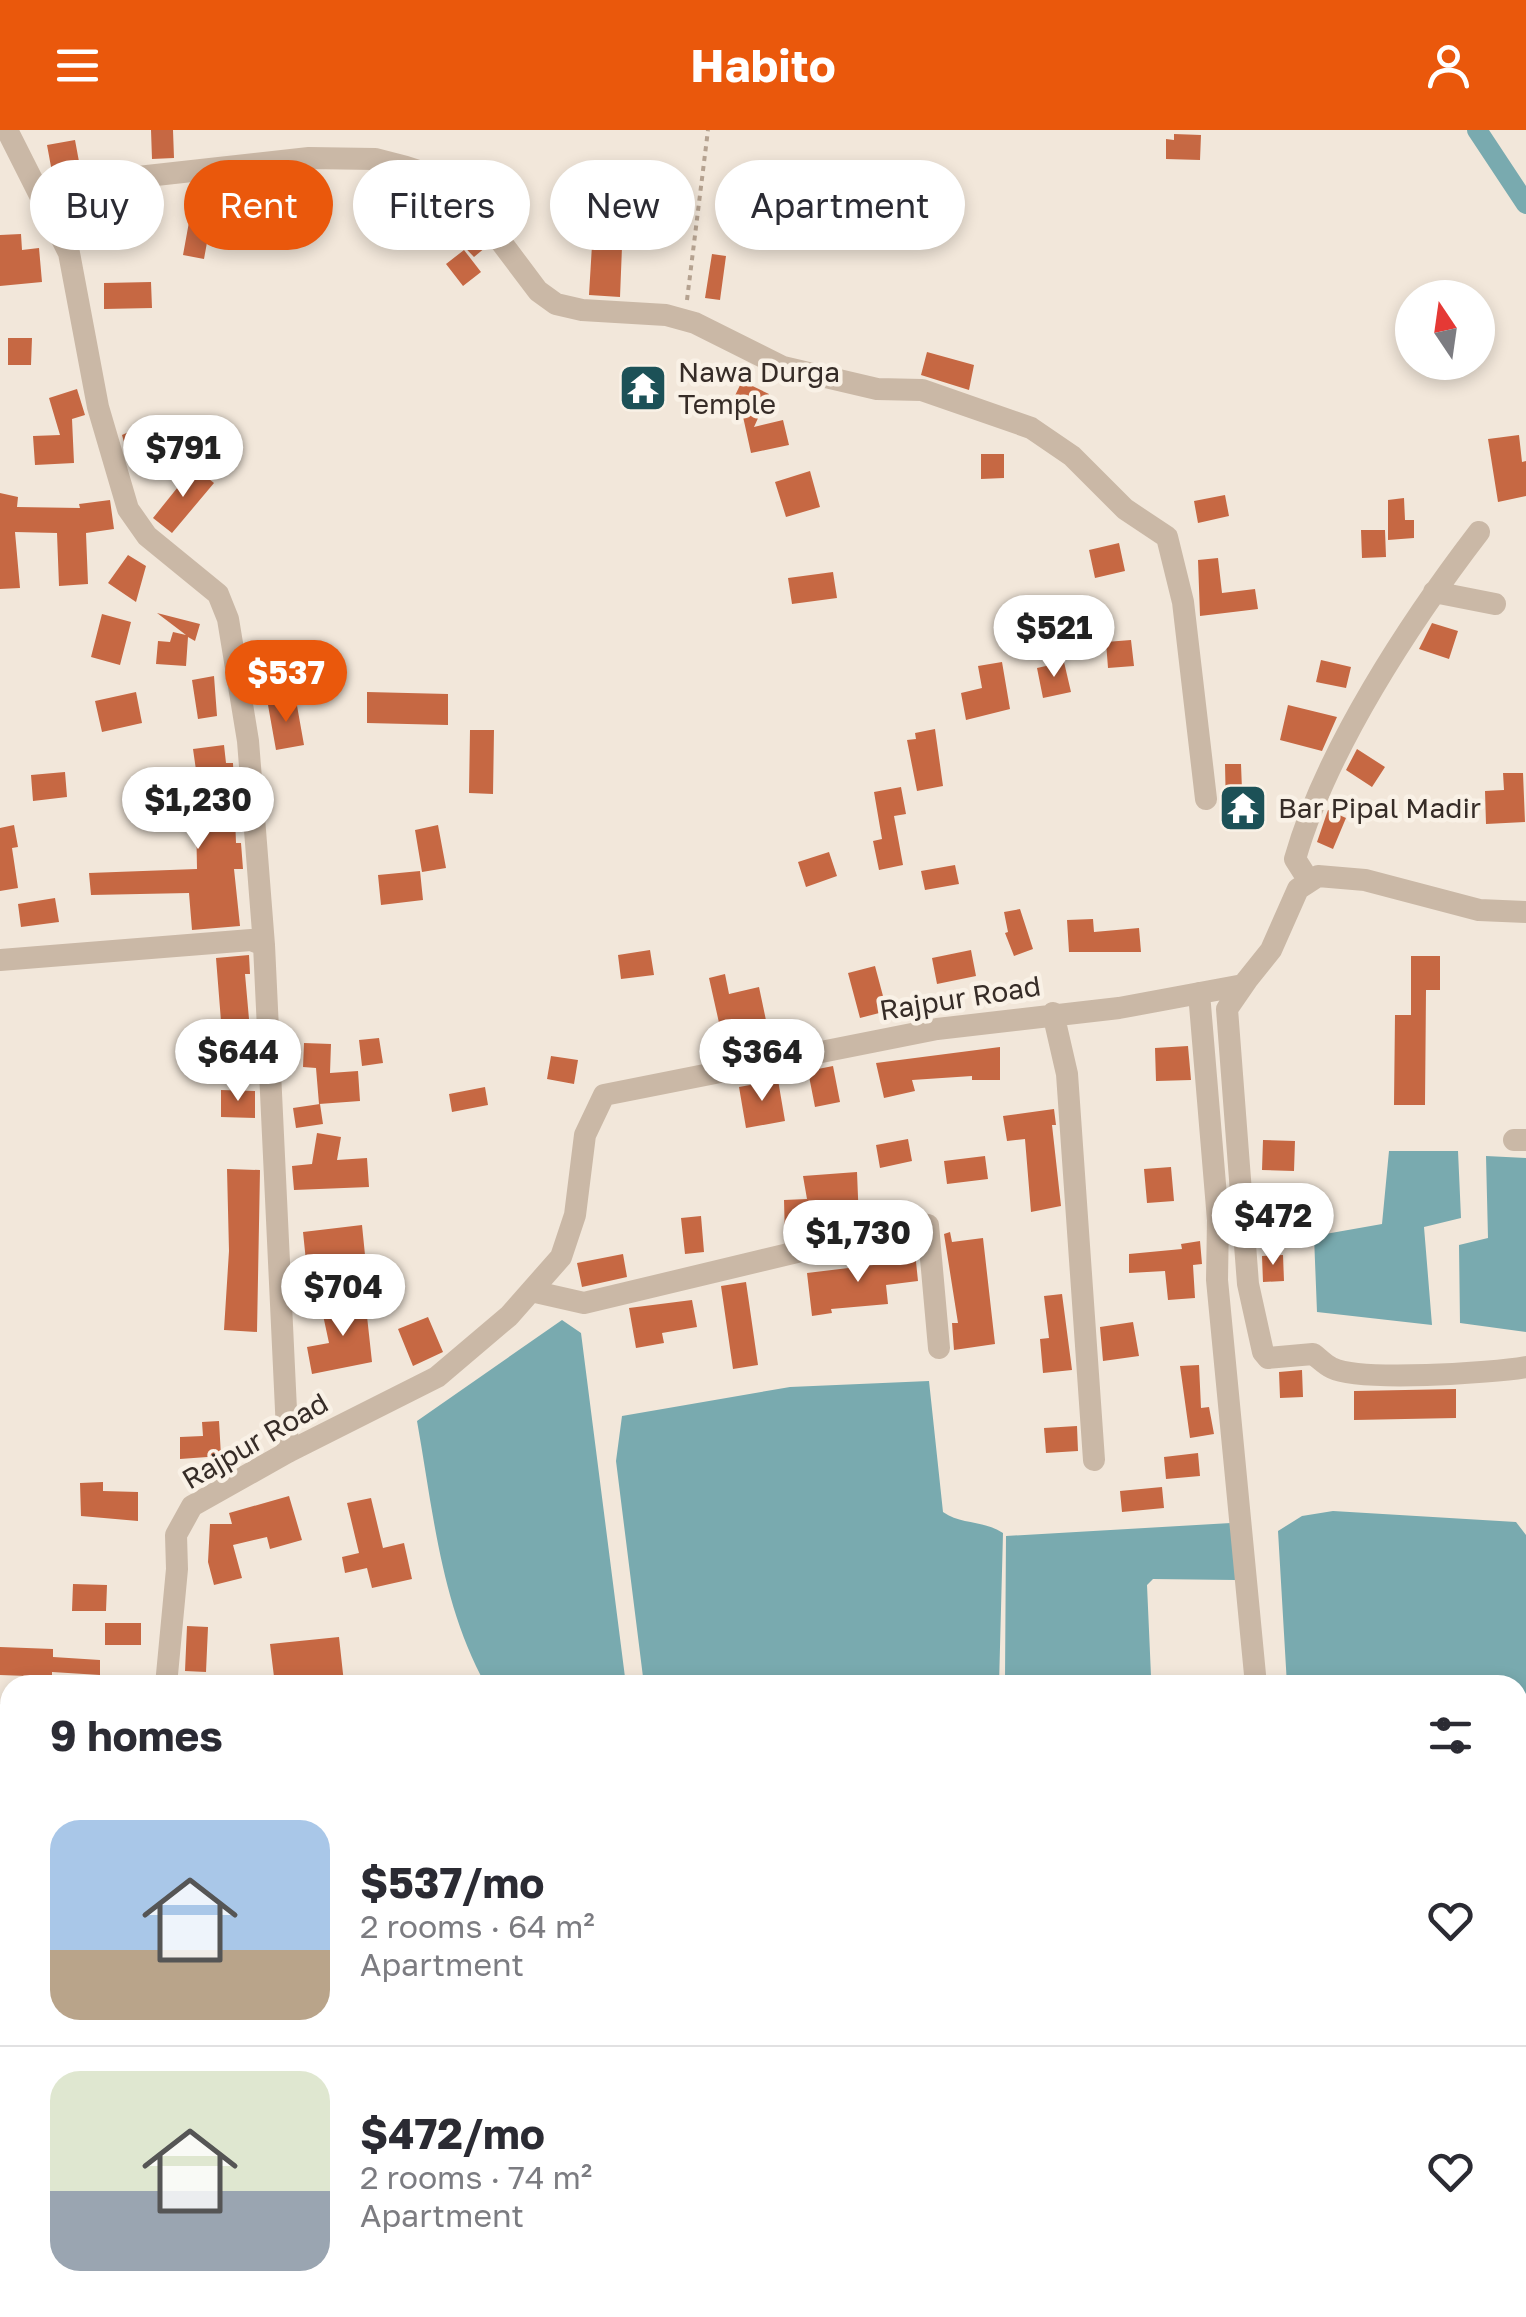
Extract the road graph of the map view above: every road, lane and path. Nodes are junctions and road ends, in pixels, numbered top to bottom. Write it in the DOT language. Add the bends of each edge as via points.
graph roads {
  1 [pos="7,130"];
  2 [pos="708,130"];
  3 [pos="30,172"];
  4 [pos="164,174"];
  5 [pos="68,250"];
  6 [pos="684,320"];
  7 [pos="1478,532"];
  8 [pos="1434,592"];
  9 [pos="1495,604"];
  10 [pos="1206,799"];
  11 [pos="1309,881"];
  12 [pos="1526,912"];
  13 [pos="264,945"];
  14 [pos="0,960"];
  15 [pos="1252,973"];
  16 [pos="1199,993"];
  17 [pos="1053,1013"];
  18 [pos="531,1291"];
  19 [pos="939,1348"];
  20 [pos="1526,1367"];
  21 [pos="288,1452"];
  22 [pos="1094,1460"];
  23 [pos="167,1675"];
  24 [pos="1255,1675"];
  1 -- 3 [label="street"];
  2 -- 6 [label="path"];
  4 -- 6 [label="street" via="309,158 375,159 437,177 456,190 556,304"];
  5 -- 13 [label="street" via="90,373 128,509 147,536 218,594 228,619 248,741"];
  6 -- 10 [label="street" via="783,367 878,389 922,390 1031,428 1072,456 1124,509 1167,537 1183,602"];
  7 -- 8 [label="street"];
  8 -- 9 [label="street"];
  8 -- 11 [label="street" via="1373,690 1305,824 1295,860"];
  11 -- 12 [label="street" via="1364,880 1479,910"];
  11 -- 15 [label="street" via="1298,889 1272,950"];
  13 -- 14 [label="street" via="251,940"];
  13 -- 21 [label="street"];
  15 -- 16 [label="street, Rajpur Road" via="1242,985"];
  15 -- 20 [label="street" via="1227,1009 1248,1284 1263,1352 1268,1358 1313,1354 1334,1370 1393,1374 1490,1374"];
  16 -- 17 [label="street, Rajpur Road"];
  16 -- 24 [label="street" via="1217,1280"];
  17 -- 18 [label="street, Rajpur Road" via="937,1029 604,1096 584,1134 562,1257"];
  17 -- 22 [label="street" via="1067,1074"];
  18 -- 19 [label="street" via="584,1302 918,1223 928,1225"];
  18 -- 21 [label="street, Rajpur Road" via="437,1377"];
  21 -- 23 [label="street, Rajpur Road" via="192,1506 176,1535"];
}
